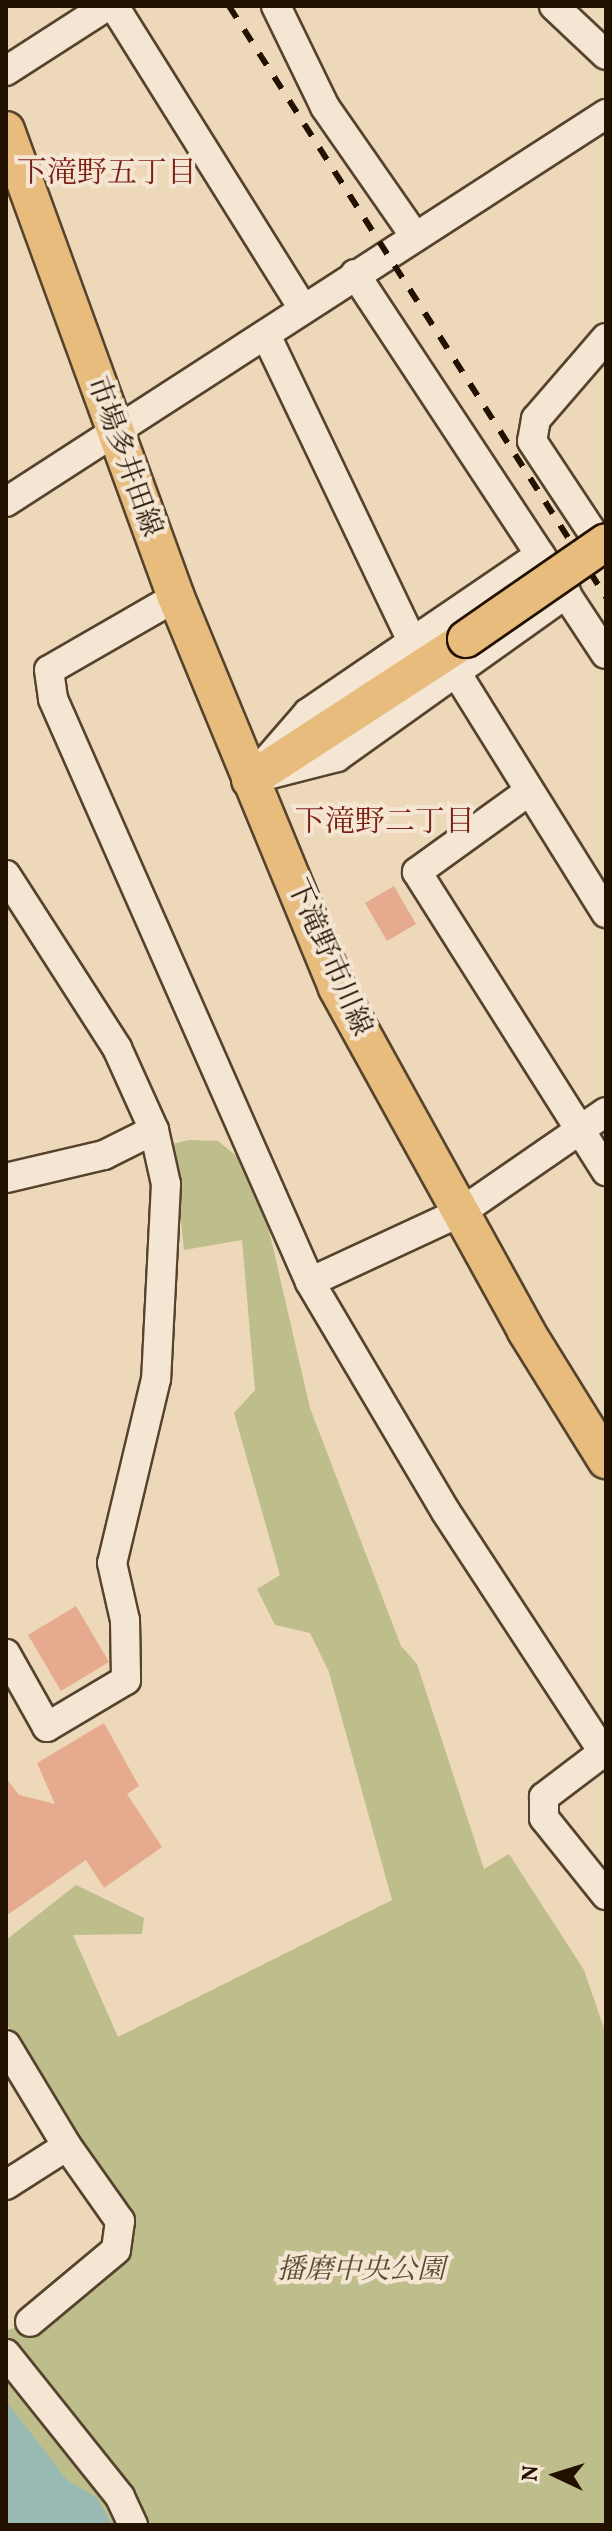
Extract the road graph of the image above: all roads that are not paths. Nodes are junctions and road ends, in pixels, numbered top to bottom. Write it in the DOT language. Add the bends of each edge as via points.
graph roads {
  1 [pos="107,6"];
  2 [pos="114,6"];
  3 [pos="276,6"];
  4 [pos="554,6"];
  5 [pos="606,55"];
  6 [pos="6,71"];
  7 [pos="606,114"];
  8 [pos="6,130"];
  9 [pos="414,235"];
  10 [pos="355,274"];
  11 [pos="303,308"];
  12 [pos="266,335"];
  13 [pos="606,338"];
  14 [pos="114,435"];
  15 [pos="6,502"];
  16 [pos="600,525"];
  17 [pos="606,553"];
  18 [pos="540,555"];
  19 [pos="567,593"];
  20 [pos="176,597"];
  21 [pos="412,641"];
  22 [pos="606,654"];
  23 [pos="459,677"];
  24 [pos="250,780"];
  25 [pos="528,792"];
  26 [pos="6,875"];
  27 [pos="606,913"];
  28 [pos="606,1112"];
  29 [pos="579,1129"];
  30 [pos="154,1130"];
  31 [pos="606,1171"];
  32 [pos="6,1178"];
  33 [pos="461,1212"];
  34 [pos="310,1282"];
  35 [pos="606,1460"];
  36 [pos="6,1654"];
  37 [pos="605,1751"];
  38 [pos="606,1895"];
  39 [pos="6,2045"];
  40 [pos="67,2146"];
  41 [pos="6,2185"];
  42 [pos="30,2322"];
  43 [pos="6,2354"];
  44 [pos="133,2525"];
  1 -- 6 [label="street"];
  2 -- 11 [label="street"];
  3 -- 9 [label="street" via="325,107"];
  4 -- 5 [label="street"];
  7 -- 9 [label="street"];
  8 -- 14 [label="main road, 市場多井田線"];
  9 -- 10 [label="street"];
  10 -- 11 [label="street"];
  10 -- 18 [label="street"];
  11 -- 12 [label="street"];
  12 -- 14 [label="street"];
  12 -- 21 [label="street"];
  13 -- 16 [label="street" via="536,419 532,441"];
  14 -- 15 [label="street"];
  14 -- 20 [label="main road, 市場多井田線"];
  16 -- 17 [label="street"];
  16 -- 24 [label="main road, bridge" via="466,639"];
  18 -- 19 [label="street"];
  18 -- 21 [label="street"];
  19 -- 22 [label="street"];
  19 -- 23 [label="street"];
  20 -- 24 [label="main road, 市場多井田線"];
  20 -- 34 [label="street" via="49,670 53,699"];
  21 -- 24 [label="street" via="308,713"];
  23 -- 24 [label="street" via="337,757"];
  23 -- 25 [label="street"];
  24 -- 33 [label="main road, 下滝野市川線" via="337,988"];
  25 -- 27 [label="street"];
  25 -- 29 [label="street" via="417,872"];
  26 -- 30 [label="street" via="117,1048"];
  28 -- 29 [label="street"];
  29 -- 31 [label="street"];
  29 -- 33 [label="street"];
  30 -- 32 [label="street" via="104,1155"];
  30 -- 36 [label="street" via="166,1184 166,1280 156,1379 112,1563 125,1620 126,1680 47,1727"];
  33 -- 34 [label="street"];
  33 -- 35 [label="main road, 下滝野市川線"];
  34 -- 37 [label="street" via="446,1512"];
  37 -- 38 [label="street" via="544,1797 544,1818"];
  39 -- 40 [label="street"];
  40 -- 41 [label="street"];
  40 -- 42 [label="street" via="120,2221 116,2250"];
  43 -- 44 [label="street" via="120,2497"];
}
